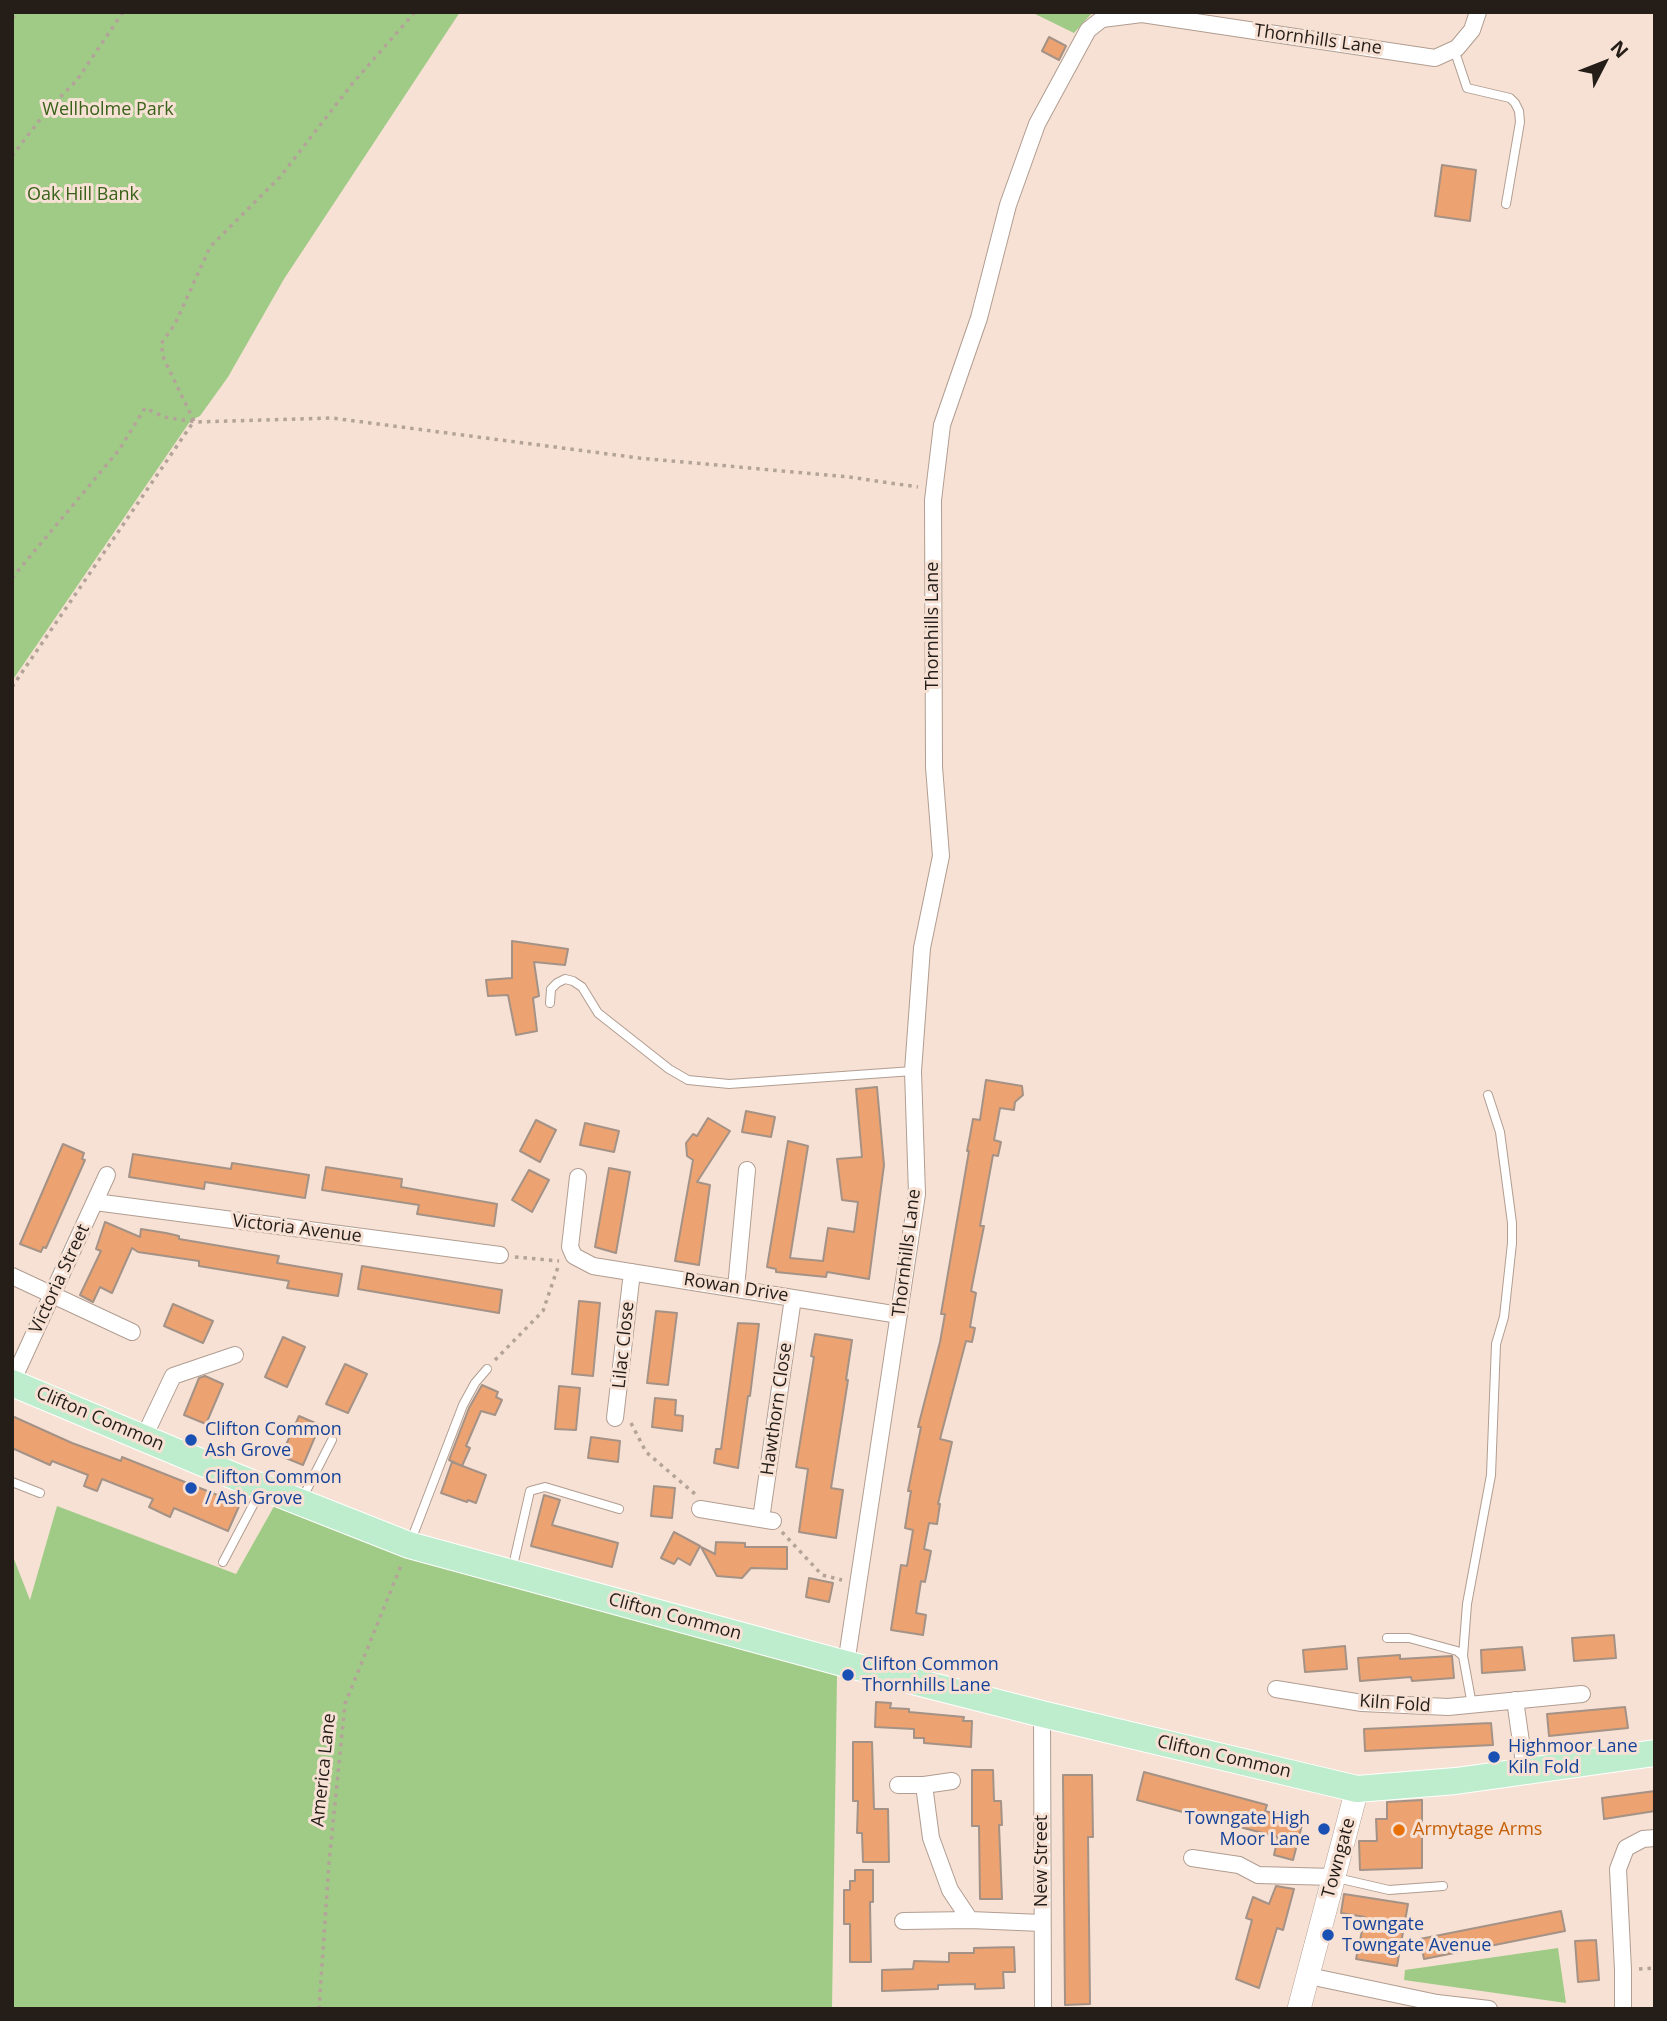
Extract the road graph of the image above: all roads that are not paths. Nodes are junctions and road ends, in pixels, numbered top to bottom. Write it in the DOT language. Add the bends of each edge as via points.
graph roads {
  1 [pos="1478,12"];
  2 [pos="1454,49"];
  3 [pos="1506,204"];
  4 [pos="550,1003"];
  5 [pos="914,1071"];
  6 [pos="1488,1096"];
  7 [pos="747,1170"];
  8 [pos="107,1175"];
  9 [pos="578,1177"];
  10 [pos="94,1202"];
  11 [pos="500,1255"];
  12 [pos="632,1272"];
  13 [pos="12,1276"];
  14 [pos="736,1288"];
  15 [pos="52,1295"];
  16 [pos="793,1297"];
  17 [pos="899,1315"];
  18 [pos="132,1332"];
  19 [pos="235,1355"];
  20 [pos="486,1369"];
  21 [pos="12,1382"];
  22 [pos="615,1418"];
  23 [pos="144,1437"];
  24 [pos="332,1440"];
  25 [pos="12,1482"];
  26 [pos="263,1487"];
  27 [pos="40,1493"];
  28 [pos="300,1502"];
  29 [pos="619,1509"];
  30 [pos="700,1509"];
  31 [pos="409,1545"];
  32 [pos="223,1562"];
  33 [pos="512,1573"];
  34 [pos="1387,1638"];
  35 [pos="1463,1657"];
  36 [pos="846,1664"];
  37 [pos="1276,1689"];
  38 [pos="1582,1693"];
  39 [pos="1515,1700"];
  40 [pos="1472,1705"];
  41 [pos="1042,1714"];
  42 [pos="1655,1753"];
  43 [pos="1525,1770"];
  44 [pos="952,1781"];
  45 [pos="898,1785"];
  46 [pos="924,1785"];
  47 [pos="1357,1789"];
  48 [pos="1655,1838"];
  49 [pos="1192,1858"];
  50 [pos="1334,1877"];
  51 [pos="1443,1886"];
  52 [pos="970,1920"];
  53 [pos="903,1921"];
  54 [pos="1042,1923"];
  55 [pos="1309,1976"];
  56 [pos="1043,2009"];
  57 [pos="1299,2009"];
  58 [pos="1489,2009"];
  59 [pos="1623,2009"];
  1 -- 2 [label="street" via="1472,30"];
  2 -- 3 [label="lane" via="1467,88 1510,98 1519,111"];
  2 -- 5 [label="street, Thornhills Lane" via="1435,58 1142,14 1102,19 1088,30 1038,124 1008,205 979,318 942,425 933,499 934,768 941,856 922,948"];
  4 -- 5 [label="lane" via="551,989 557,983 573,981 598,1013 688,1080 729,1084"];
  5 -- 17 [label="street, Thornhills Lane" via="917,1194"];
  6 -- 35 [label="lane" via="1500,1132 1512,1243 1504,1317 1496,1344 1491,1475 1467,1604"];
  7 -- 14 [label="street"];
  8 -- 10 [label="street, Victoria Street"];
  9 -- 12 [label="street, Rowan Drive" via="567,1258"];
  10 -- 11 [label="street, Victoria Avenue"];
  10 -- 15 [label="street, Victoria Street"];
  12 -- 14 [label="street, Rowan Drive"];
  12 -- 22 [label="street, Lilac Close"];
  13 -- 15 [label="street"];
  14 -- 16 [label="street, Rowan Drive"];
  15 -- 18 [label="street"];
  15 -- 21 [label="street, Victoria Street"];
  16 -- 17 [label="street, Rowan Drive"];
  16 -- 30 [label="street, Hawthorn Close" via="767,1520"];
  17 -- 36 [label="street, Thornhills Lane"];
  19 -- 23 [label="street" via="173,1376"];
  20 -- 31 [label="lane" via="463,1405"];
  21 -- 23 [label="main road, Clifton Common"];
  23 -- 26 [label="main road, Clifton Common"];
  24 -- 28 [label="lane"];
  25 -- 27 [label="lane"];
  26 -- 28 [label="main road, Clifton Common"];
  26 -- 32 [label="lane"];
  28 -- 31 [label="main road, Clifton Common"];
  29 -- 33 [label="lane" via="545,1488 530,1492"];
  31 -- 33 [label="main road, Clifton Common"];
  33 -- 36 [label="main road, Clifton Common"];
  34 -- 35 [label="lane" via="1421,1641"];
  35 -- 40 [label="lane"];
  36 -- 41 [label="main road, Clifton Common"];
  37 -- 40 [label="street, Kiln Fold" via="1362,1703"];
  38 -- 39 [label="street, Kiln Fold"];
  39 -- 40 [label="street, Kiln Fold"];
  39 -- 43 [label="street"];
  41 -- 47 [label="main road, Clifton Common"];
  41 -- 54 [label="street, New Street"];
  42 -- 43 [label="main road, Clifton Common"];
  43 -- 47 [label="main road, Clifton Common"];
  44 -- 46 [label="street"];
  45 -- 46 [label="street"];
  46 -- 52 [label="street" via="931,1838 950,1890"];
  47 -- 50 [label="street, Towngate"];
  48 -- 59 [label="street" via="1626,1848 1618,1869"];
  49 -- 50 [label="street" via="1239,1865 1258,1875"];
  50 -- 51 [label="lane" via="1388,1890"];
  50 -- 55 [label="street, Towngate"];
  52 -- 53 [label="street"];
  52 -- 54 [label="street"];
  54 -- 56 [label="street, New Street"];
  55 -- 57 [label="street, Towngate"];
  55 -- 58 [label="street"];
}
